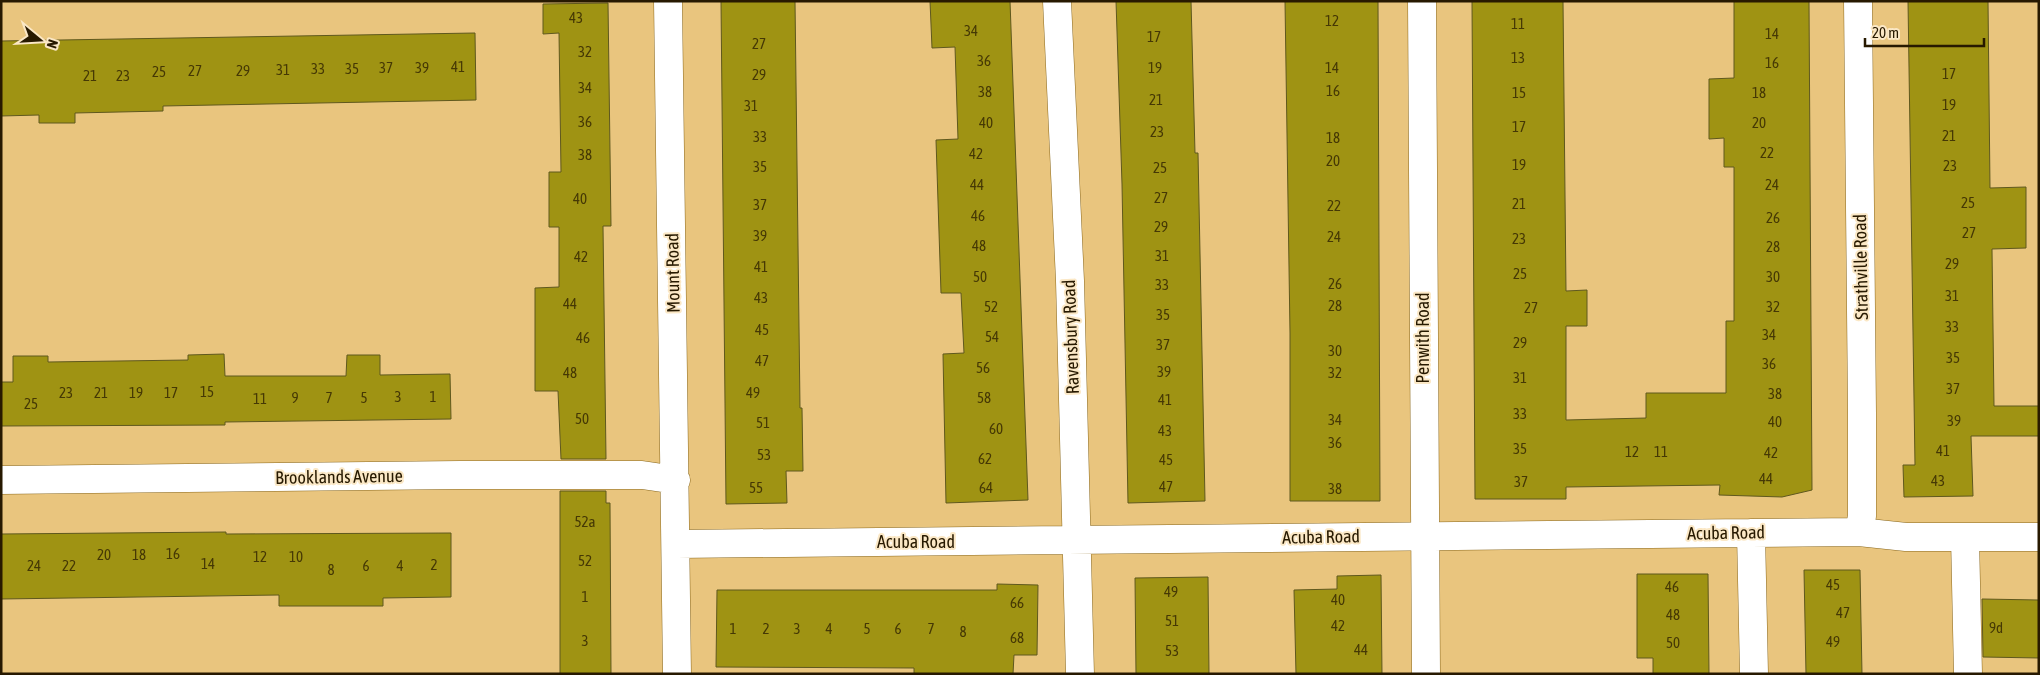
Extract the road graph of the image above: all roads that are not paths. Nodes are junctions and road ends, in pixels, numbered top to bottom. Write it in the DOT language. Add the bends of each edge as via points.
graph roads {
  1 [pos="668,1"];
  2 [pos="1057,1"];
  3 [pos="1422,1"];
  4 [pos="1858,1"];
  5 [pos="1,480"];
  6 [pos="676,480"];
  7 [pos="1859,532"];
  8 [pos="1751,533"];
  9 [pos="1424,536"];
  10 [pos="1965,537"];
  11 [pos="2039,537"];
  12 [pos="1077,540"];
  13 [pos="677,544"];
  14 [pos="677,674"];
  15 [pos="1080,674"];
  16 [pos="1426,674"];
  17 [pos="1754,674"];
  18 [pos="1968,674"];
  1 -- 6 [label="street, Mount Road"];
  2 -- 12 [label="street, Ravensbury Road" via="1070,281"];
  3 -- 9 [label="street, Penwith Road"];
  4 -- 7 [label="street, Strathville Road" via="1862,413 1862,516"];
  5 -- 6 [label="street, Brooklands Avenue" via="642,475"];
  6 -- 13 [label="street, Mount Road"];
  7 -- 8 [label="street, Acuba Road"];
  7 -- 10 [label="street, Acuba Road" via="1906,537"];
  8 -- 9 [label="street, Acuba Road"];
  8 -- 17 [label="street"];
  9 -- 12 [label="street, Acuba Road"];
  9 -- 16 [label="street, Penwith Road"];
  10 -- 11 [label="street, Acuba Road"];
  10 -- 18 [label="street"];
  12 -- 13 [label="street, Acuba Road"];
  12 -- 15 [label="street, Ravensbury Road"];
  13 -- 14 [label="street, Mount Road"];
}
